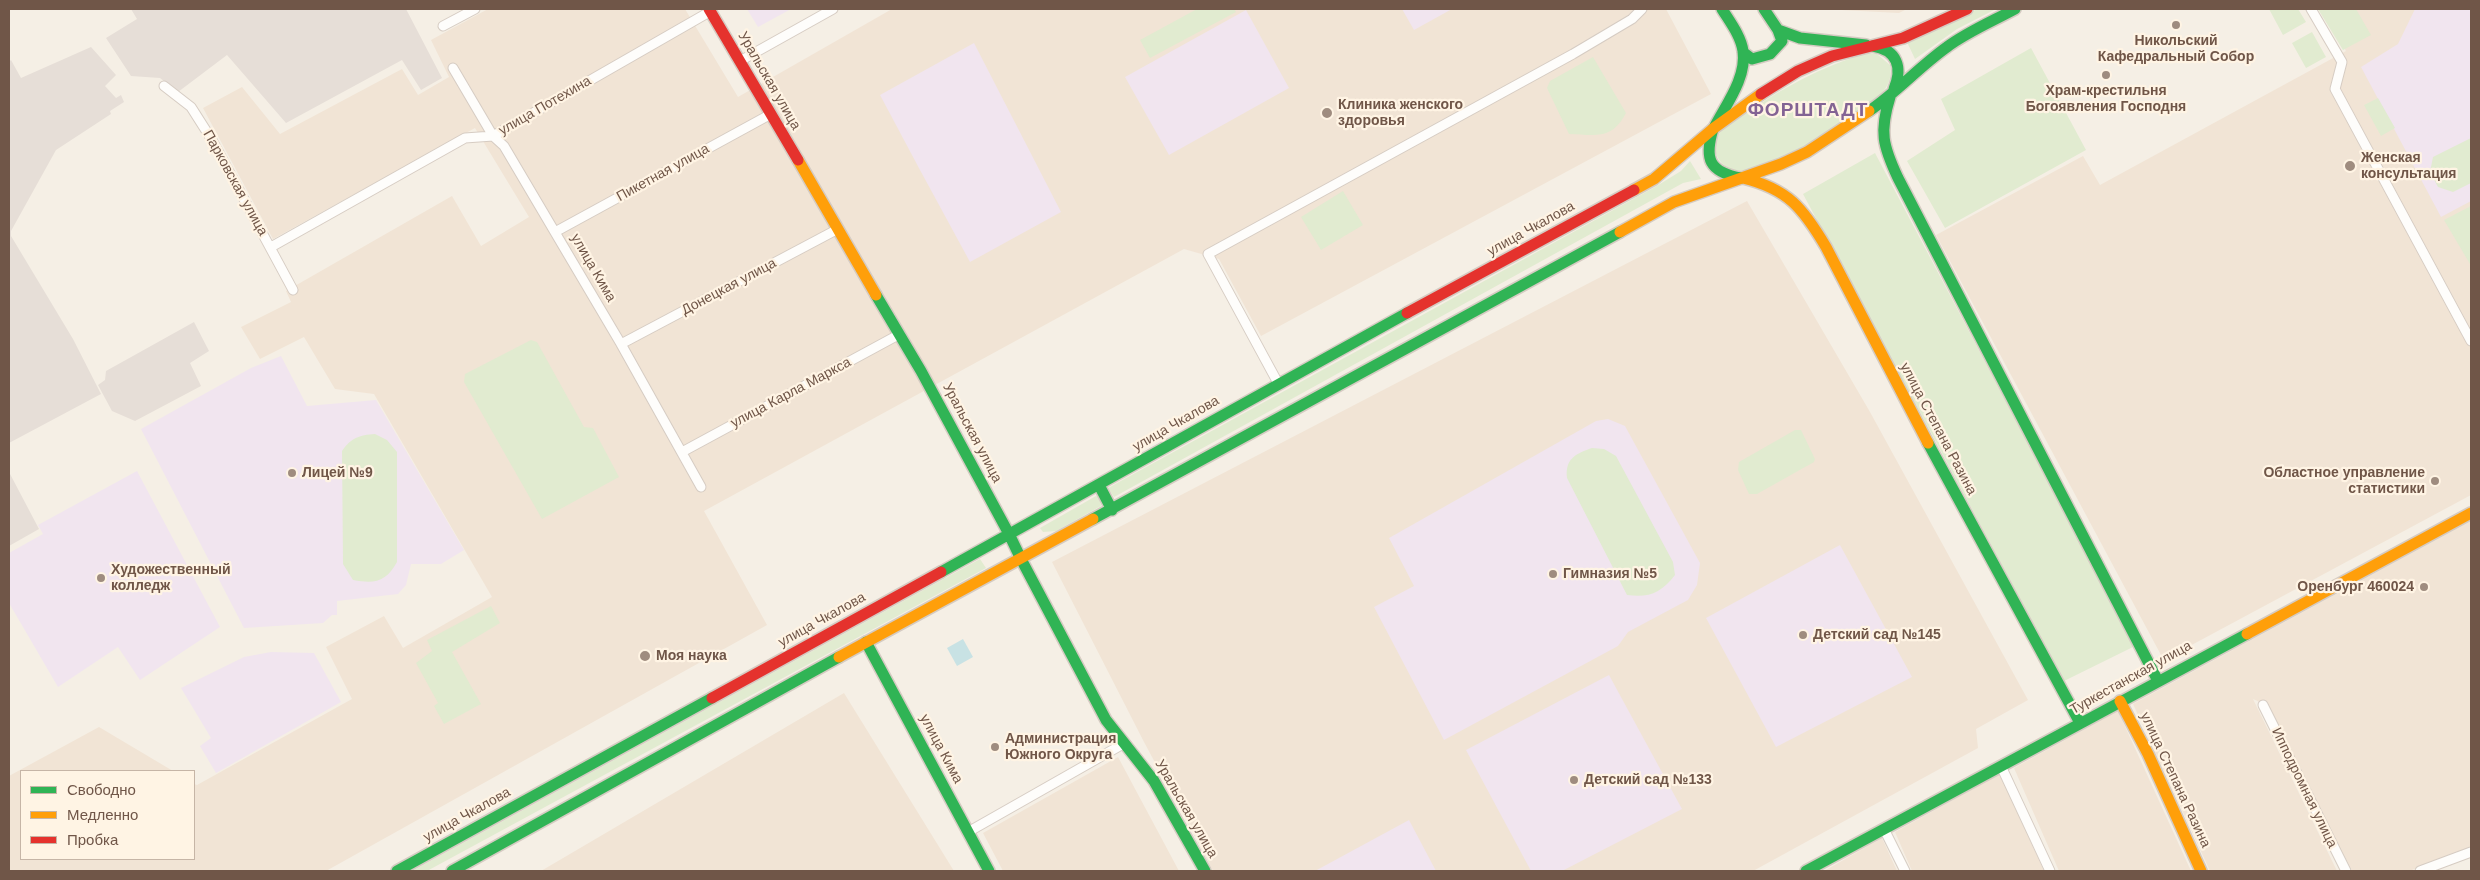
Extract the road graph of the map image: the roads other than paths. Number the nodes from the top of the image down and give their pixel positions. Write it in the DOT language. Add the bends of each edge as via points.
graph roads {
  1 [pos="475,9"];
  2 [pos="833,9"];
  3 [pos="1642,9"];
  4 [pos="1722,9"];
  5 [pos="1764,9"];
  6 [pos="1968,9"];
  7 [pos="2015,9"];
  8 [pos="2311,9"];
  9 [pos="710,10"];
  10 [pos="444,26"];
  11 [pos="1778,30"];
  12 [pos="1869,45"];
  13 [pos="1743,52"];
  14 [pos="740,62"];
  15 [pos="452,68"];
  16 [pos="164,86"];
  17 [pos="1890,97"];
  18 [pos="771,114"];
  19 [pos="1714,128"];
  20 [pos="493,136"];
  21 [pos="1743,178"];
  22 [pos="838,229"];
  23 [pos="555,232"];
  24 [pos="271,247"];
  25 [pos="293,290"];
  26 [pos="900,334"];
  27 [pos="2471,341"];
  28 [pos="621,344"];
  29 [pos="1278,383"];
  30 [pos="682,452"];
  31 [pos="1099,485"];
  32 [pos="701,487"];
  33 [pos="1112,510"];
  34 [pos="2471,513"];
  35 [pos="1009,534"];
  36 [pos="1021,559"];
  37 [pos="866,642"];
  38 [pos="2158,681"];
  39 [pos="2120,701"];
  40 [pos="2263,705"];
  41 [pos="2080,724"];
  42 [pos="1123,744"];
  43 [pos="2001,766"];
  44 [pos="1884,829"];
  45 [pos="968,832"];
  46 [pos="2471,852"];
  47 [pos="397,871"];
  48 [pos="452,871"];
  49 [pos="989,871"];
  50 [pos="1204,871"];
  51 [pos="1806,871"];
  52 [pos="1905,871"];
  53 [pos="2050,871"];
  54 [pos="2201,871"];
  55 [pos="2346,871"];
  56 [pos="2420,871"];
  1 -- 10 [label="street"];
  2 -- 14 [label="street"];
  3 -- 29 [label="street" via="1632,19 1573,54 1208,254"];
  4 -- 13 [label="main road"];
  5 -- 11 [label="main road"];
  6 -- 12 [label="main road, улица Чкалова" via="1910,35"];
  7 -- 17 [label="main road" via="1949,46 1916,71"];
  8 -- 27 [label="street" via="2342,62 2335,89"];
  9 -- 14 [label="main road, Уральская улица"];
  9 -- 20 [label="street, улица Потехина"];
  11 -- 12 [label="main road" via="1800,38"];
  11 -- 13 [label="main road" via="1782,41 1778,49 1766,58 1752,59"];
  12 -- 17 [label="main road" via="1890,51 1899,64 1898,82"];
  12 -- 19 [label="main road, улица Чкалова" via="1832,56 1798,72"];
  13 -- 19 [label="main road" via="1737,83"];
  14 -- 18 [label="main road, Уральская улица"];
  15 -- 20 [label="street, улица Кима"];
  16 -- 24 [label="street, Парковская улица" via="191,108"];
  17 -- 21 [label="main road" via="1807,152"];
  17 -- 38 [label="main road" via="1882,121 1882,140 1898,178"];
  18 -- 22 [label="main road, Уральская улица"];
  18 -- 23 [label="street, Пикетная улица"];
  19 -- 21 [label="main road, улица Степана Разина" via="1707,153 1712,165 1719,173"];
  19 -- 29 [label="main road, улица Чкалова" via="1654,179"];
  20 -- 23 [label="street, улица Кима" via="504,146"];
  20 -- 24 [label="street, улица Потехина" via="465,138"];
  21 -- 33 [label="main road" via="1674,202"];
  21 -- 41 [label="main road, улица Степана Разина" via="1786,192 1817,232"];
  22 -- 26 [label="main road, Уральская улица"];
  22 -- 28 [label="street, Донецкая улица"];
  23 -- 28 [label="street, улица Кима"];
  24 -- 25 [label="street, Парковская улица"];
  26 -- 30 [label="street, улица Карла Маркса"];
  26 -- 35 [label="main road, Уральская улица"];
  28 -- 30 [label="street, улица Кима"];
  29 -- 31 [label="main road, улица Чкалова"];
  30 -- 32 [label="street, улица Кима"];
  31 -- 33 [label="main road"];
  31 -- 35 [label="main road, улица Чкалова"];
  33 -- 36 [label="main road"];
  34 -- 38 [label="main road, Туркестанская улица"];
  35 -- 36 [label="main road, Уральская улица"];
  35 -- 47 [label="main road, улица Чкалова"];
  36 -- 37 [label="main road"];
  36 -- 42 [label="main road, Уральская улица" via="1106,720"];
  37 -- 45 [label="main road, улица Кима"];
  37 -- 48 [label="main road"];
  38 -- 39 [label="main road, Туркестанская улица"];
  39 -- 41 [label="main road, Туркестанская улица"];
  39 -- 54 [label="main road, улица Степана Разина"];
  40 -- 55 [label="street, Ипподромная улица"];
  41 -- 43 [label="main road, Туркестанская улица"];
  42 -- 45 [label="street"];
  42 -- 50 [label="main road, Уральская улица" via="1154,781"];
  43 -- 44 [label="main road, Туркестанская улица"];
  43 -- 53 [label="street"];
  44 -- 51 [label="main road, Туркестанская улица"];
  44 -- 52 [label="street"];
  45 -- 49 [label="main road, улица Кима"];
  46 -- 56 [label="street"];
}
